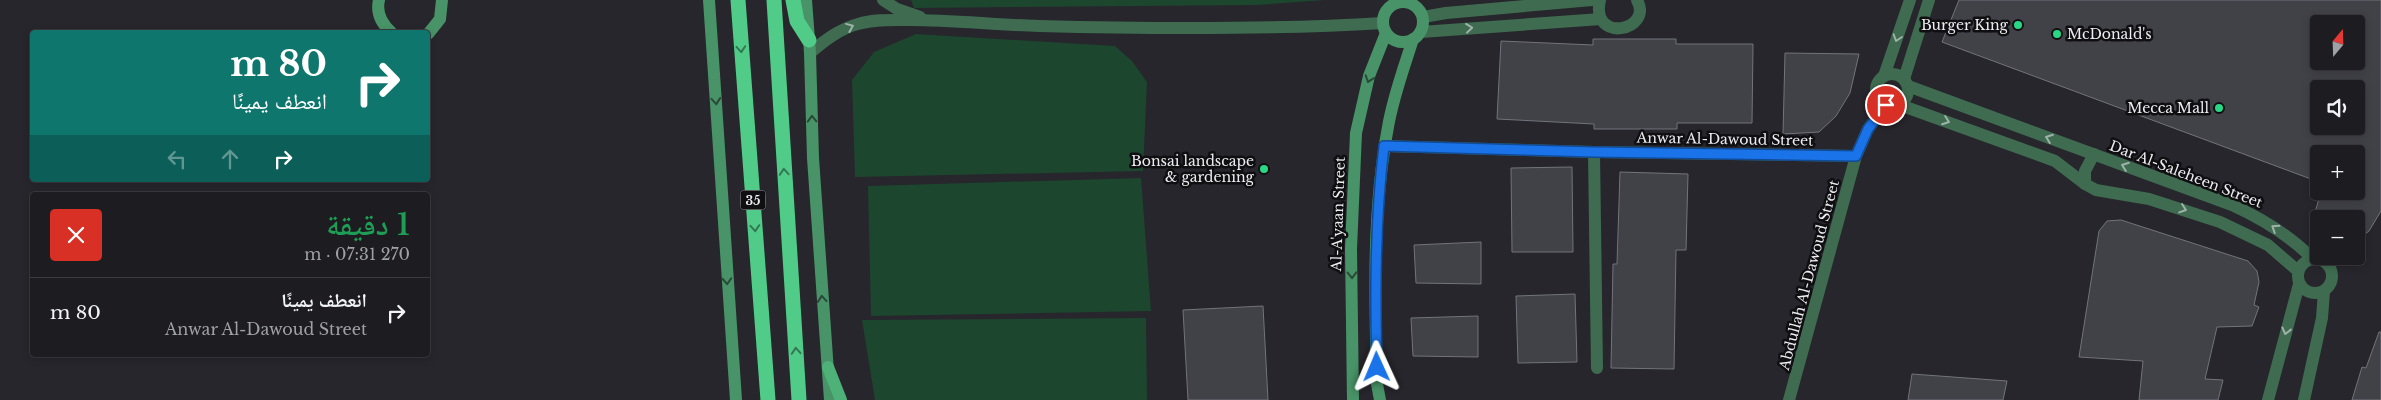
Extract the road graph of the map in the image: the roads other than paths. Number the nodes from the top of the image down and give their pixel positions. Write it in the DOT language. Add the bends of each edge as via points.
graph roads {
  1 [pos="379,0"];
  2 [pos="442,0"];
  3 [pos="709,0"];
  4 [pos="738,0"];
  5 [pos="774,0"];
  6 [pos="793,0"];
  7 [pos="806,0"];
  8 [pos="883,0"];
  9 [pos="1426,0"];
  10 [pos="1592,0"];
  11 [pos="1600,0"];
  12 [pos="1637,0"];
  13 [pos="1910,0"];
  14 [pos="1929,0"];
  15 [pos="1391,3"];
  16 [pos="1422,15"];
  17 [pos="1601,19"];
  18 [pos="932,20"];
  19 [pos="1384,28"];
  20 [pos="390,30"];
  21 [pos="430,32"];
  22 [pos="1417,36"];
  23 [pos="809,46"];
  24 [pos="1884,76"];
  25 [pos="1906,82"];
  26 [pos="1886,105"];
  27 [pos="1900,105"];
  28 [pos="1384,146"];
  29 [pos="1594,152"];
  30 [pos="2094,154"];
  31 [pos="1856,156"];
  32 [pos="2085,184"];
  33 [pos="2310,257"];
  34 [pos="2310,260"];
  35 [pos="2327,265"];
  36 [pos="2299,278"];
  37 [pos="2324,291"];
  38 [pos="828,367"];
  39 [pos="1597,368"];
  40 [pos="736,400"];
  41 [pos="768,400"];
  42 [pos="799,400"];
  43 [pos="830,400"];
  44 [pos="841,400"];
  45 [pos="1353,400"];
  46 [pos="1380,400"];
  47 [pos="1789,400"];
  48 [pos="2268,400"];
  49 [pos="2304,400"];
  1 -- 20 [label="street" via="379,15"];
  2 -- 21 [label="street" via="440,19"];
  3 -- 40 [label="street, one-way"];
  4 -- 41 [label="highway, 35, one-way"];
  42 -- 5 [label="highway, 35, one-way"];
  6 -- 23 [label="highway"];
  7 -- 23 [label="street"];
  8 -- 18 [label="street" via="897,9"];
  9 -- 16 [label="street"];
  10 -- 16 [label="street"];
  11 -- 17 [label="street"];
  12 -- 17 [label="street" via="1639,14 1627,28 1607,26"];
  13 -- 24 [label="street, one-way"];
  14 -- 25 [label="street"];
  15 -- 16 [label="street" via="1416,5"];
  15 -- 19 [label="street" via="1384,14"];
  16 -- 22 [label="street"];
  22 -- 17 [label="street, one-way"];
  18 -- 19 [label="street" via="1038,26"];
  23 -- 18 [label="street, one-way" via="858,24"];
  19 -- 22 [label="street" via="1399,42"];
  19 -- 45 [label="street, Al-A'yaan Street, one-way" via="1356,133 1351,249"];
  22 -- 28 [label="street" via="1390,117"];
  38 -- 23 [label="street, one-way" via="812,158"];
  24 -- 25 [label="street" via="1898,75"];
  24 -- 26 [label="street" via="1876,88 1880,101"];
  25 -- 27 [label="street" via="1906,100"];
  30 -- 25 [label="street, Dar Al-Saleheen Street, one-way"];
  26 -- 27 [label="street"];
  26 -- 31 [label="street, Abdullah Al-Dawoud Street" via="1868,129"];
  27 -- 32 [label="street, one-way" via="2055,161"];
  28 -- 29 [label="street, Anwar Al-Dawoud Street"];
  28 -- 46 [label="street" via="1378,196 1375,283"];
  29 -- 31 [label="street, Anwar Al-Dawoud Street"];
  29 -- 39 [label="street"];
  30 -- 32 [label="street" via="2085,171"];
  33 -- 30 [label="street, Dar Al-Saleheen Street, one-way" via="2284,234 2253,215"];
  31 -- 47 [label="street, Abdullah Al-Dawoud Street"];
  32 -- 36 [label="street, one-way" via="2107,192 2168,204 2220,222 2268,245"];
  34 -- 36 [label="street" via="2306,261"];
  35 -- 37 [label="street" via="2332,280"];
  36 -- 37 [label="street" via="2310,293"];
  36 -- 48 [label="street, one-way"];
  37 -- 49 [label="street" via="2322,318"];
  38 -- 43 [label="street"];
  38 -- 44 [label="main road"];
}
